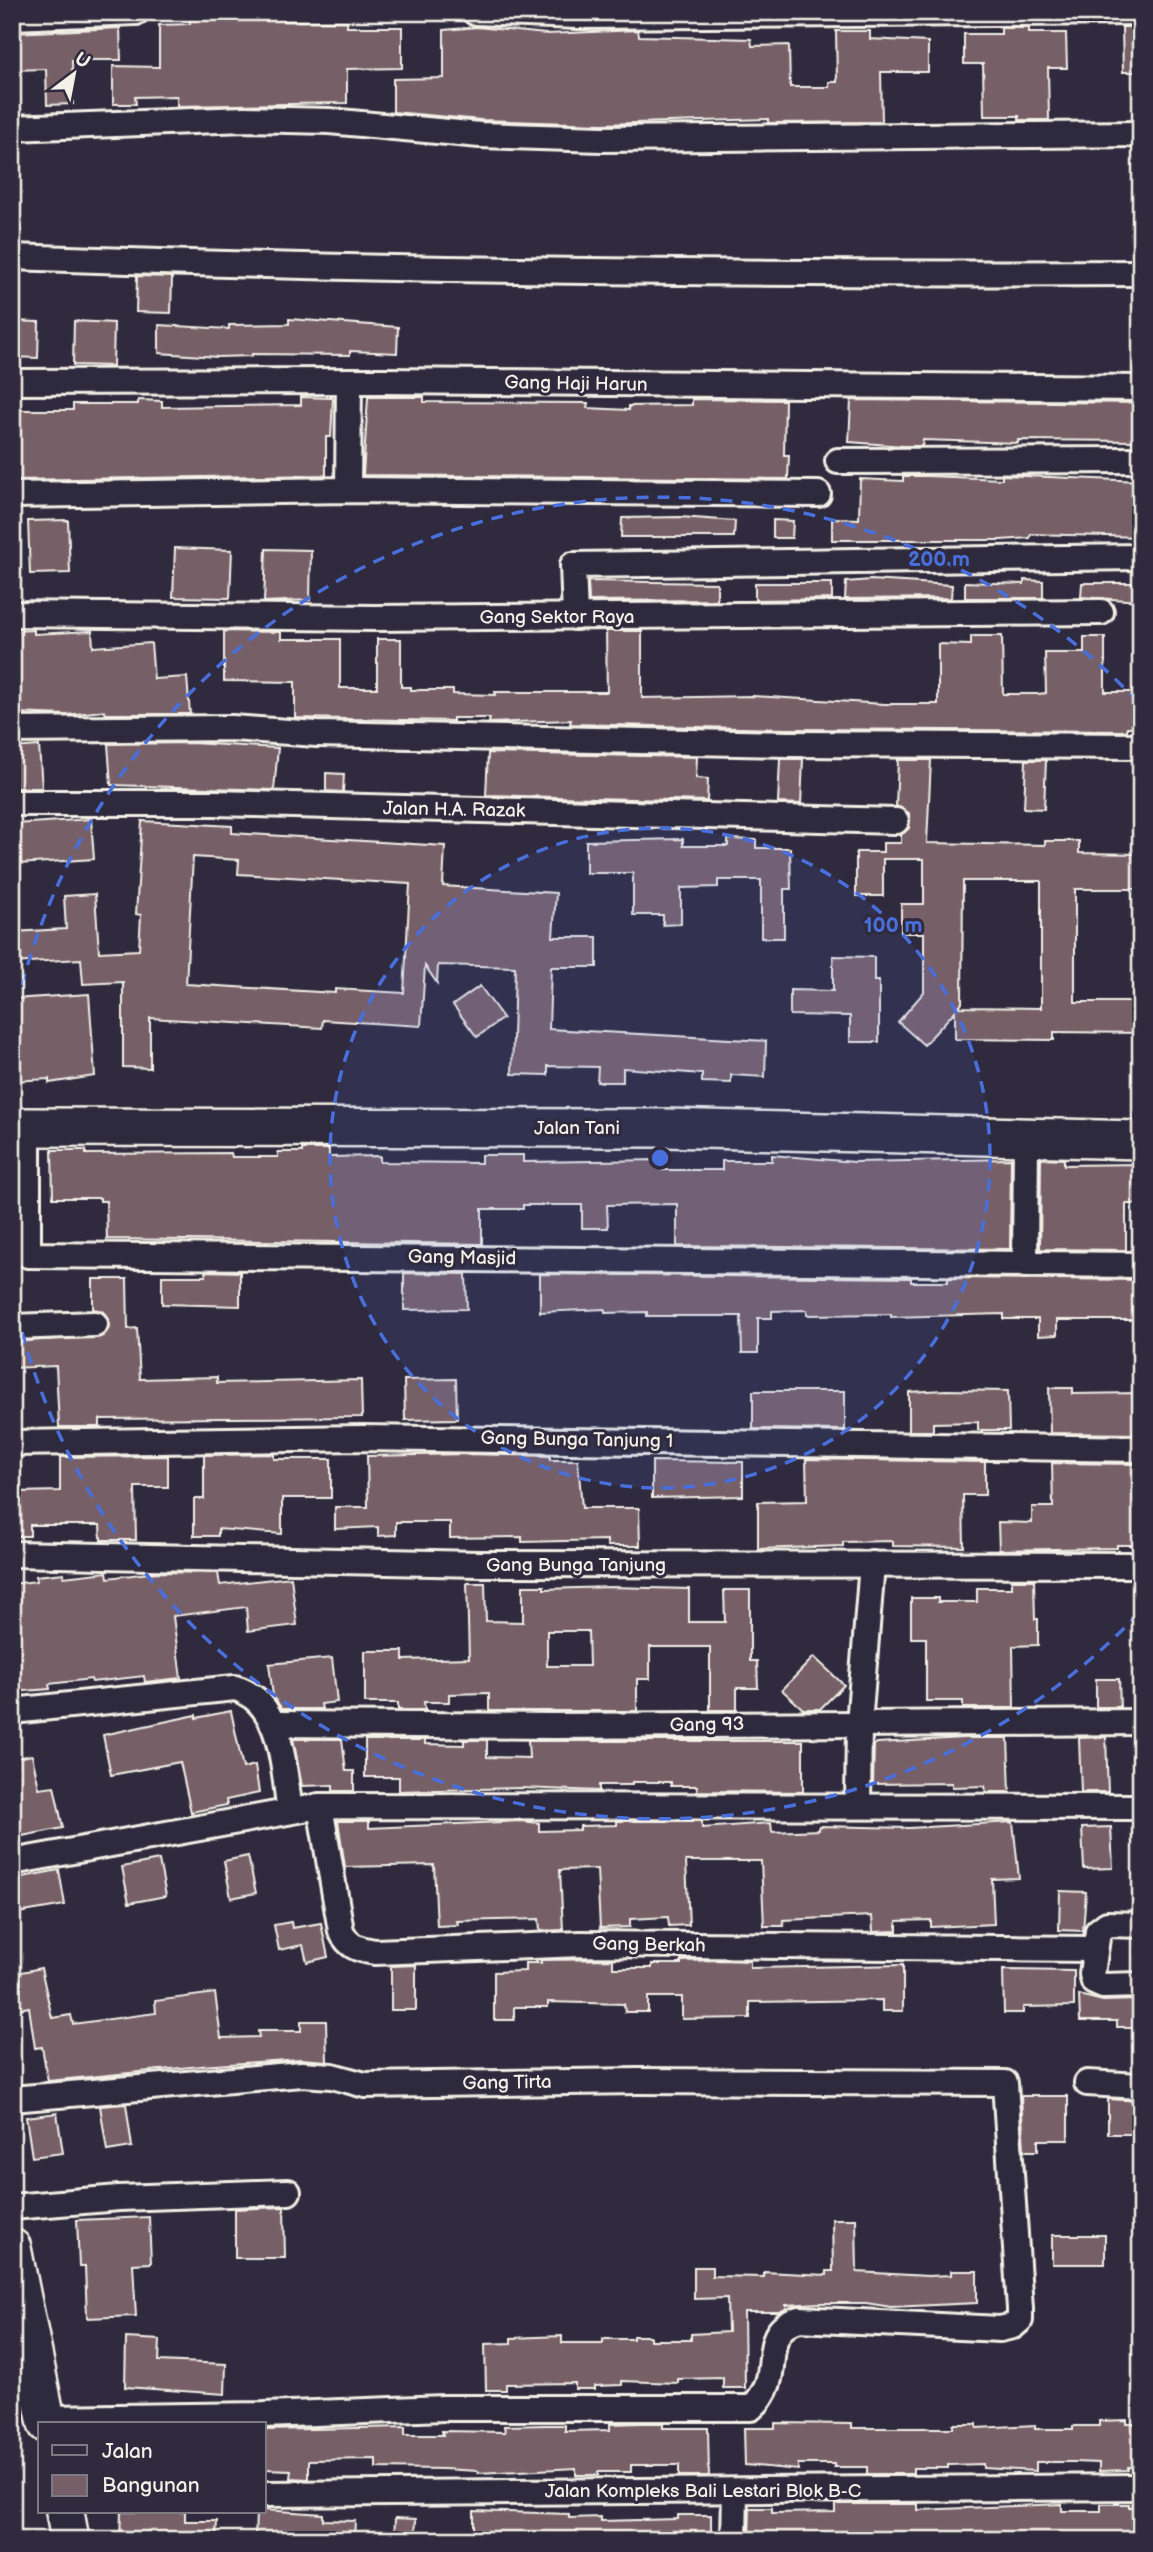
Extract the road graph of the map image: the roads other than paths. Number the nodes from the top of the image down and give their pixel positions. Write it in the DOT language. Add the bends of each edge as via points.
graph roads {
  1 [pos="136,12"];
  2 [pos="475,12"];
  3 [pos="1141,12"];
  4 [pos="12,17"];
  5 [pos="12,128"];
  6 [pos="1141,134"];
  7 [pos="12,257"];
  8 [pos="1141,273"];
  9 [pos="349,381"];
  10 [pos="12,382"];
  11 [pos="1141,388"];
  12 [pos="1141,460"];
  13 [pos="838,461"];
  14 [pos="348,490"];
  15 [pos="818,494"];
  16 [pos="12,495"];
  17 [pos="1141,557"];
  18 [pos="1101,612"];
  19 [pos="12,614"];
  20 [pos="575,617"];
  21 [pos="12,730"];
  22 [pos="1141,746"];
  23 [pos="12,803"];
  24 [pos="896,821"];
  25 [pos="20,1127"];
  26 [pos="1027,1138"];
  27 [pos="1141,1140"];
  28 [pos="1025,1265"];
  29 [pos="1141,1265"];
  30 [pos="95,1324"];
  31 [pos="12,1327"];
  32 [pos="12,1443"];
  33 [pos="1141,1449"];
  34 [pos="12,1554"];
  35 [pos="872,1564"];
  36 [pos="1141,1565"];
  37 [pos="12,1711"];
  38 [pos="1141,1722"];
  39 [pos="274,1724"];
  40 [pos="859,1724"];
  41 [pos="320,1806"];
  42 [pos="858,1806"];
  43 [pos="1141,1807"];
  44 [pos="290,1811"];
  45 [pos="12,1862"];
  46 [pos="1141,1925"];
  47 [pos="1094,1949"];
  48 [pos="1141,1985"];
  49 [pos="1087,2083"];
  50 [pos="1141,2086"];
  51 [pos="12,2099"];
  52 [pos="288,2192"];
  53 [pos="12,2207"];
  54 [pos="14,2264"];
  55 [pos="46,2421"];
  56 [pos="1141,2487"];
  57 [pos="735,2491"];
  58 [pos="266,2494"];
  59 [pos="65,2514"];
  60 [pos="71,2540"];
  61 [pos="734,2540"];
  1 -- 4 [label="street"];
  2 -- 3 [label="street" via="578,16"];
  5 -- 6 [label="street" via="246,120 329,121 480,135 590,139"];
  7 -- 8 [label="street" via="190,264"];
  9 -- 10 [label="street, Gang Haji Harun"];
  9 -- 11 [label="street, Gang Haji Harun"];
  9 -- 14 [label="street"];
  12 -- 13 [label="street"];
  14 -- 15 [label="street"];
  14 -- 16 [label="street"];
  17 -- 20 [label="street" via="573,565"];
  18 -- 20 [label="street, Gang Sektor Raya"];
  19 -- 20 [label="street, Gang Sektor Raya"];
  21 -- 22 [label="street" via="232,728 317,734 788,744"];
  23 -- 24 [label="street, Jalan H.A. Razak" via="214,803"];
  25 -- 26 [label="street, Jalan Tani" via="637,1128"];
  25 -- 28 [label="street, Gang Masjid" via="28,1255"];
  26 -- 27 [label="street, Jalan Tani"];
  26 -- 28 [label="street"];
  28 -- 29 [label="street"];
  30 -- 31 [label="street"];
  32 -- 33 [label="street, Gang Bunga Tanjung 1" via="362,1437"];
  34 -- 35 [label="street, Gang Bunga Tanjung" via="493,1564"];
  35 -- 36 [label="street, Gang Bunga Tanjung"];
  35 -- 40 [label="street"];
  37 -- 39 [label="street" via="235,1688 258,1700"];
  38 -- 40 [label="street, Gang 93"];
  39 -- 40 [label="street, Gang 93"];
  39 -- 44 [label="street"];
  40 -- 42 [label="street"];
  41 -- 42 [label="street"];
  41 -- 44 [label="street"];
  41 -- 47 [label="street, Gang Berkah" via="341,1931 348,1944 375,1952 581,1944"];
  42 -- 43 [label="street"];
  44 -- 45 [label="street"];
  46 -- 47 [label="street" via="1103,1926"];
  47 -- 48 [label="street" via="1094,1982"];
  49 -- 50 [label="street"];
  51 -- 55 [label="street, Gang Tirta" via="302,2074 365,2085 1004,2083 1020,2309 1020,2320 1013,2326 799,2319 783,2324 776,2333 768,2389 751,2407 444,2408"];
  52 -- 53 [label="street" via="131,2197"];
  54 -- 55 [label="street"];
  56 -- 57 [label="street, Jalan Kompleks Bali Lestari Blok B-C"];
  57 -- 58 [label="street, Jalan Kompleks Bali Lestari Blok B-C"];
  57 -- 61 [label="street"];
  59 -- 60 [label="street"];
}
